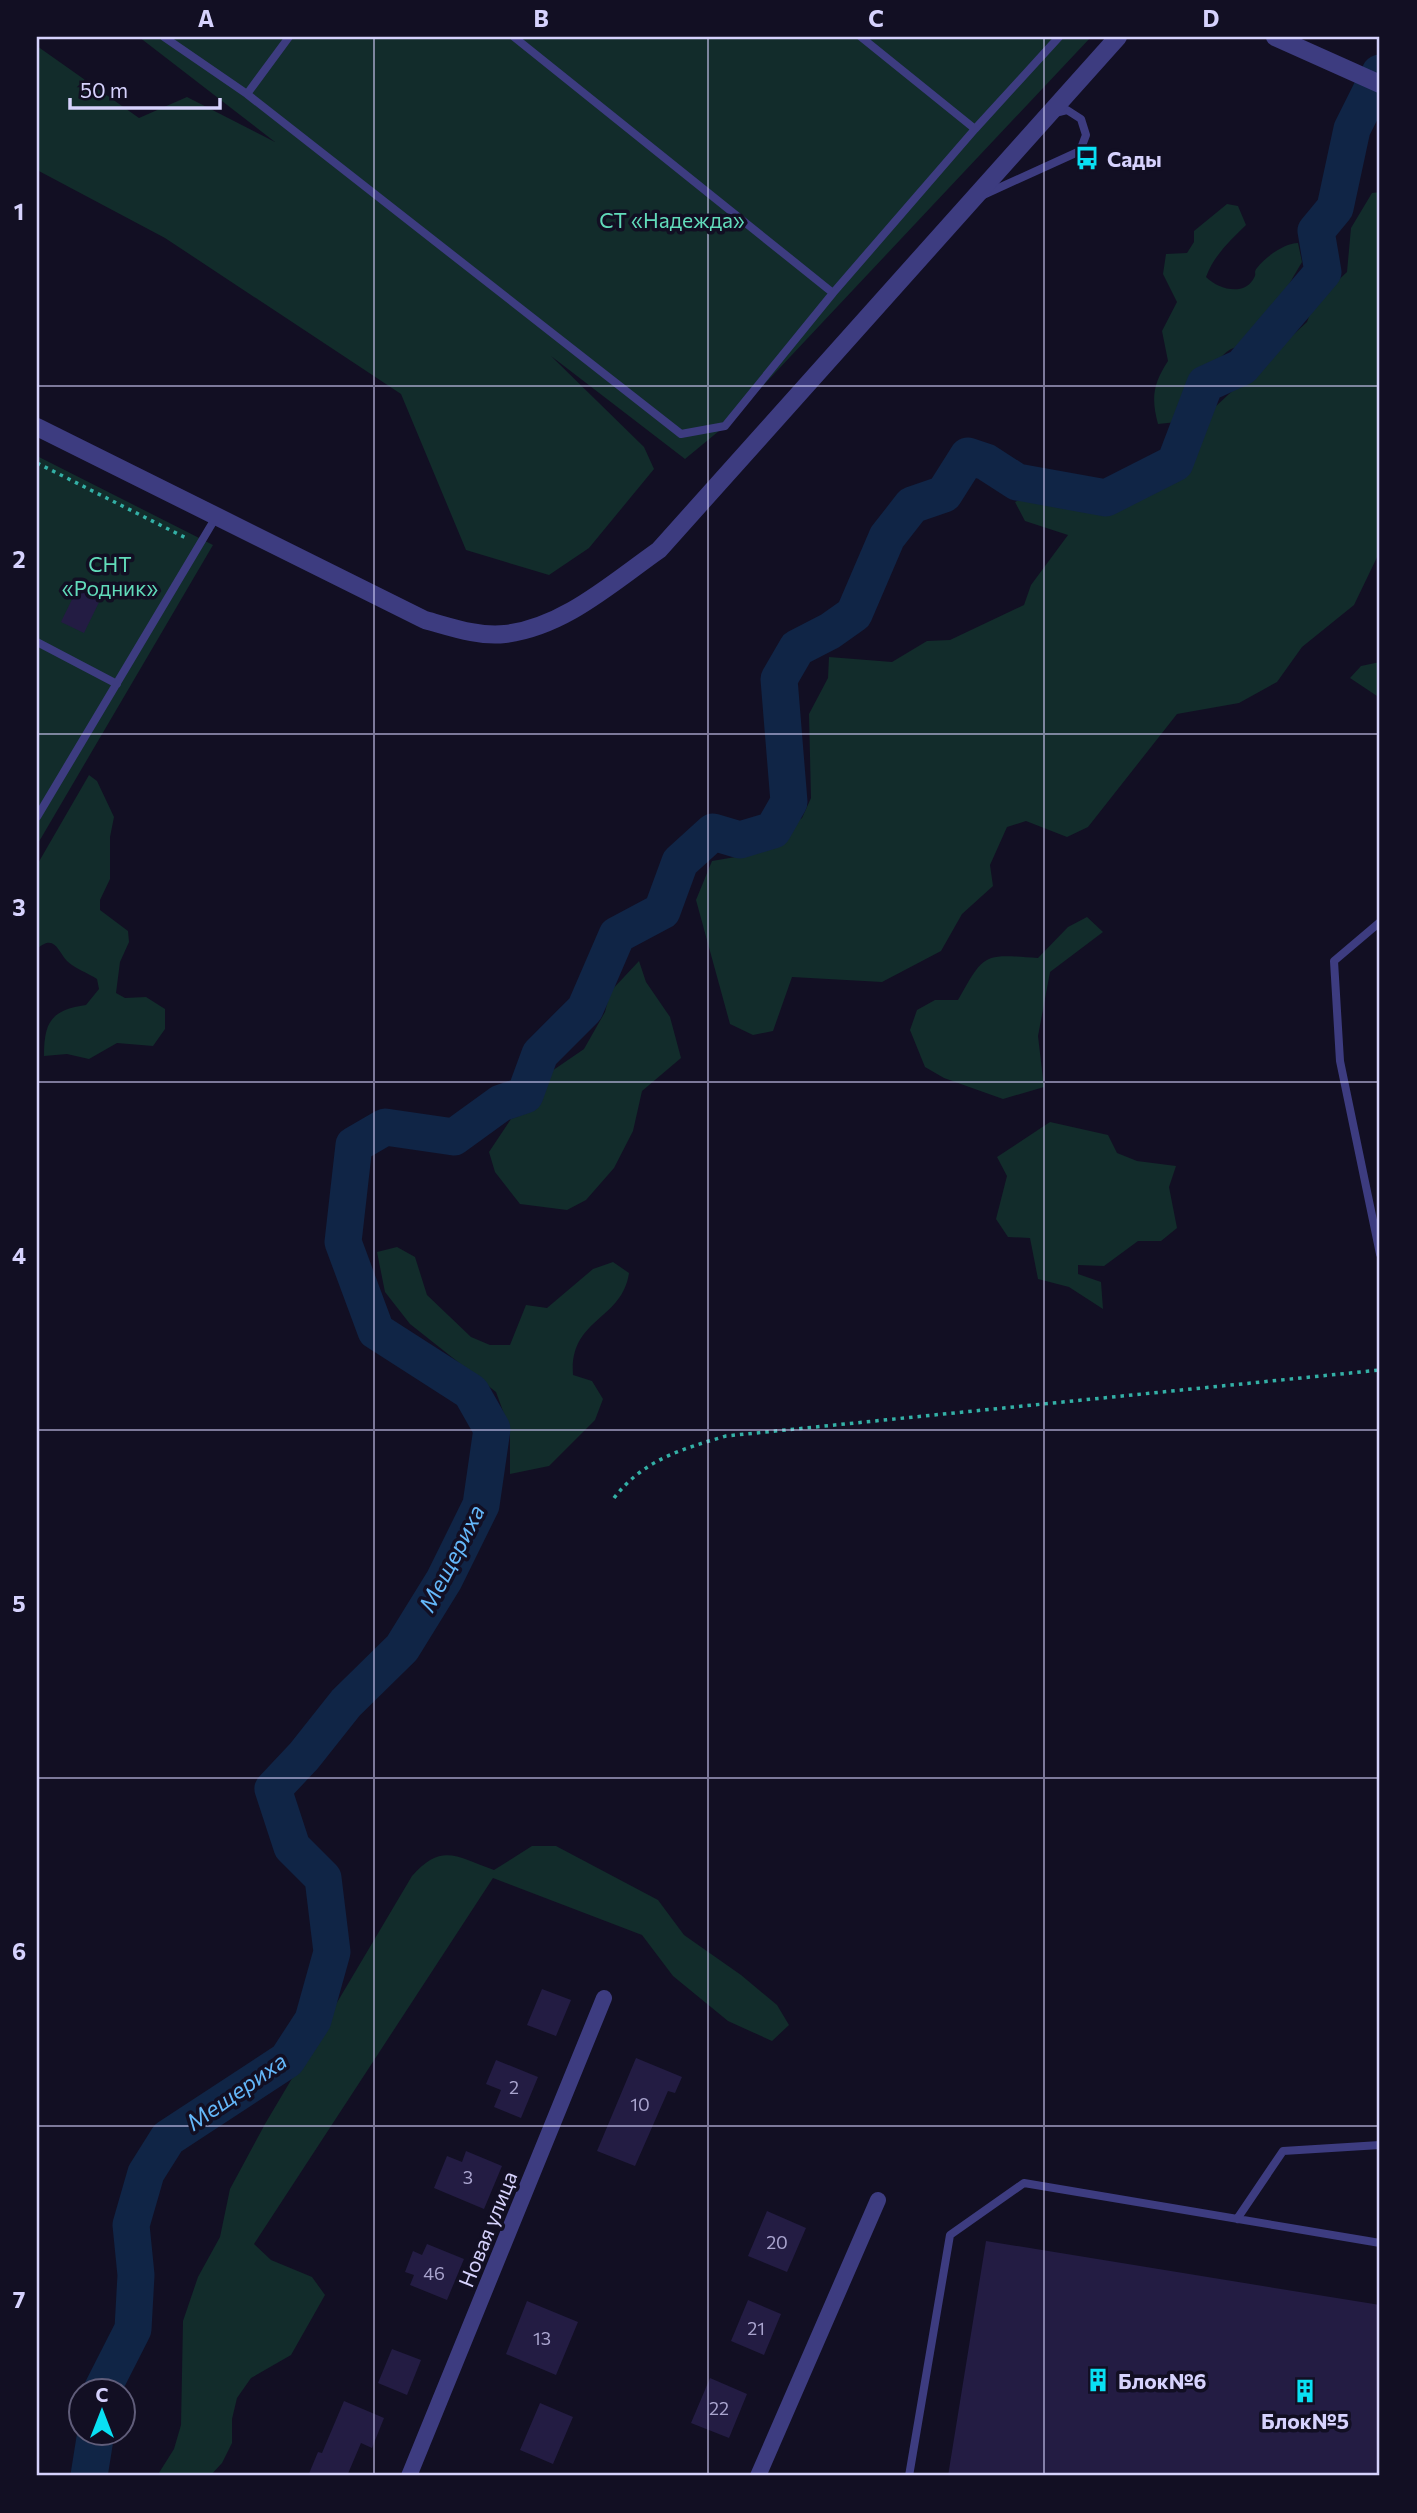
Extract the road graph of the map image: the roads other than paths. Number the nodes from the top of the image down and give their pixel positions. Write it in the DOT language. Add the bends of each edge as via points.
graph roads {
  1 [pos="164,37"];
  2 [pos="289,37"];
  3 [pos="514,37"];
  4 [pos="861,37"];
  5 [pos="1059,37"];
  6 [pos="1118,37"];
  7 [pos="1275,37"];
  8 [pos="1380,84"];
  9 [pos="247,94"];
  10 [pos="1045,119"];
  11 [pos="975,129"];
  12 [pos="972,200"];
  13 [pos="833,293"];
  14 [pos="37,427"];
  15 [pos="216,517"];
  16 [pos="37,642"];
  17 [pos="117,684"];
  18 [pos="38,811"];
  19 [pos="1380,922"];
  20 [pos="1380,1254"];
  21 [pos="604,1998"];
  22 [pos="1380,2145"];
  23 [pos="878,2200"];
  24 [pos="1237,2219"];
  25 [pos="1380,2243"];
  26 [pos="409,2476"];
  27 [pos="758,2476"];
  28 [pos="909,2476"];
  1 -- 9 [label="lane"];
  2 -- 9 [label="lane"];
  3 -- 13 [label="lane"];
  4 -- 11 [label="lane"];
  5 -- 11 [label="lane"];
  6 -- 10 [label="street"];
  7 -- 8 [label="street"];
  9 -- 13 [label="lane" via="681,434 725,426"];
  10 -- 12 [label="street"];
  10 -- 12 [label="lane" via="1067,110 1081,119 1087,135 1080,151"];
  11 -- 13 [label="lane"];
  12 -- 15 [label="street" via="659,550 567,615 505,634 469,632 425,620"];
  14 -- 15 [label="street"];
  15 -- 17 [label="lane"];
  16 -- 17 [label="lane"];
  17 -- 18 [label="lane"];
  19 -- 20 [label="lane" via="1334,961 1340,1061"];
  21 -- 26 [label="street, Новая улица"];
  22 -- 24 [label="lane" via="1283,2151"];
  23 -- 27 [label="street"];
  24 -- 25 [label="lane"];
  24 -- 28 [label="lane" via="1024,2183 950,2235"];
}
